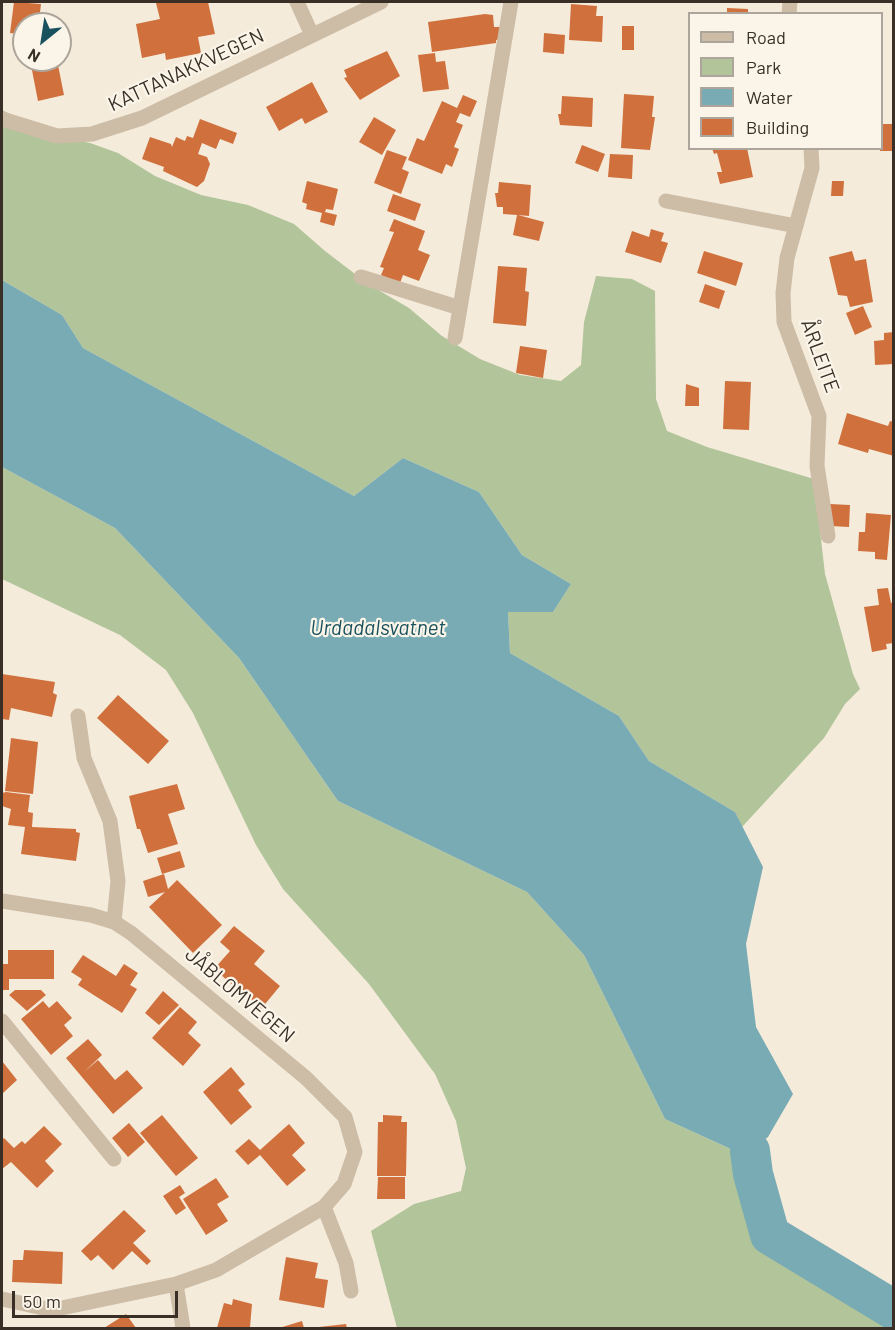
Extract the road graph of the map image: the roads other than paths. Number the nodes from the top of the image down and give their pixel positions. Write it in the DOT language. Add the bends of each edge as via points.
graph roads {
  1 [pos="297,2"];
  2 [pos="381,2"];
  3 [pos="511,2"];
  4 [pos="312,35"];
  5 [pos="2,120"];
  6 [pos="811,150"];
  7 [pos="666,201"];
  8 [pos="796,226"];
  9 [pos="361,277"];
  10 [pos="460,308"];
  11 [pos="455,338"];
  12 [pos="828,536"];
  13 [pos="78,716"];
  14 [pos="2,901"];
  15 [pos="114,922"];
  16 [pos="2,1021"];
  17 [pos="114,1159"];
  18 [pos="324,1206"];
  19 [pos="176,1284"];
  20 [pos="351,1291"];
  21 [pos="2,1299"];
  22 [pos="183,1329"];
  1 -- 4 [label="street"];
  2 -- 4 [label="street, KATTANAKKVEGEN"];
  3 -- 10 [label="street"];
  4 -- 5 [label="street, KATTANAKKVEGEN" via="141,118 92,134 57,136"];
  6 -- 8 [label="street, ÅRLEITE" via="812,168"];
  7 -- 8 [label="street"];
  8 -- 12 [label="street, ÅRLEITE" via="787,258 784,322 819,416 817,466"];
  9 -- 10 [label="street"];
  10 -- 11 [label="street"];
  13 -- 15 [label="street" via="84,758 110,821 118,881"];
  14 -- 15 [label="street, JÅBLOMVEGEN"];
  15 -- 18 [label="street, JÅBLOMVEGEN" via="266,1042 345,1117 355,1152 344,1184"];
  16 -- 17 [label="street"];
  18 -- 19 [label="street, JÅBLOMVEGEN" via="216,1270"];
  18 -- 20 [label="street" via="346,1263"];
  19 -- 21 [label="street, JÅBLOMVEGEN" via="52,1310"];
  19 -- 22 [label="street"];
}
